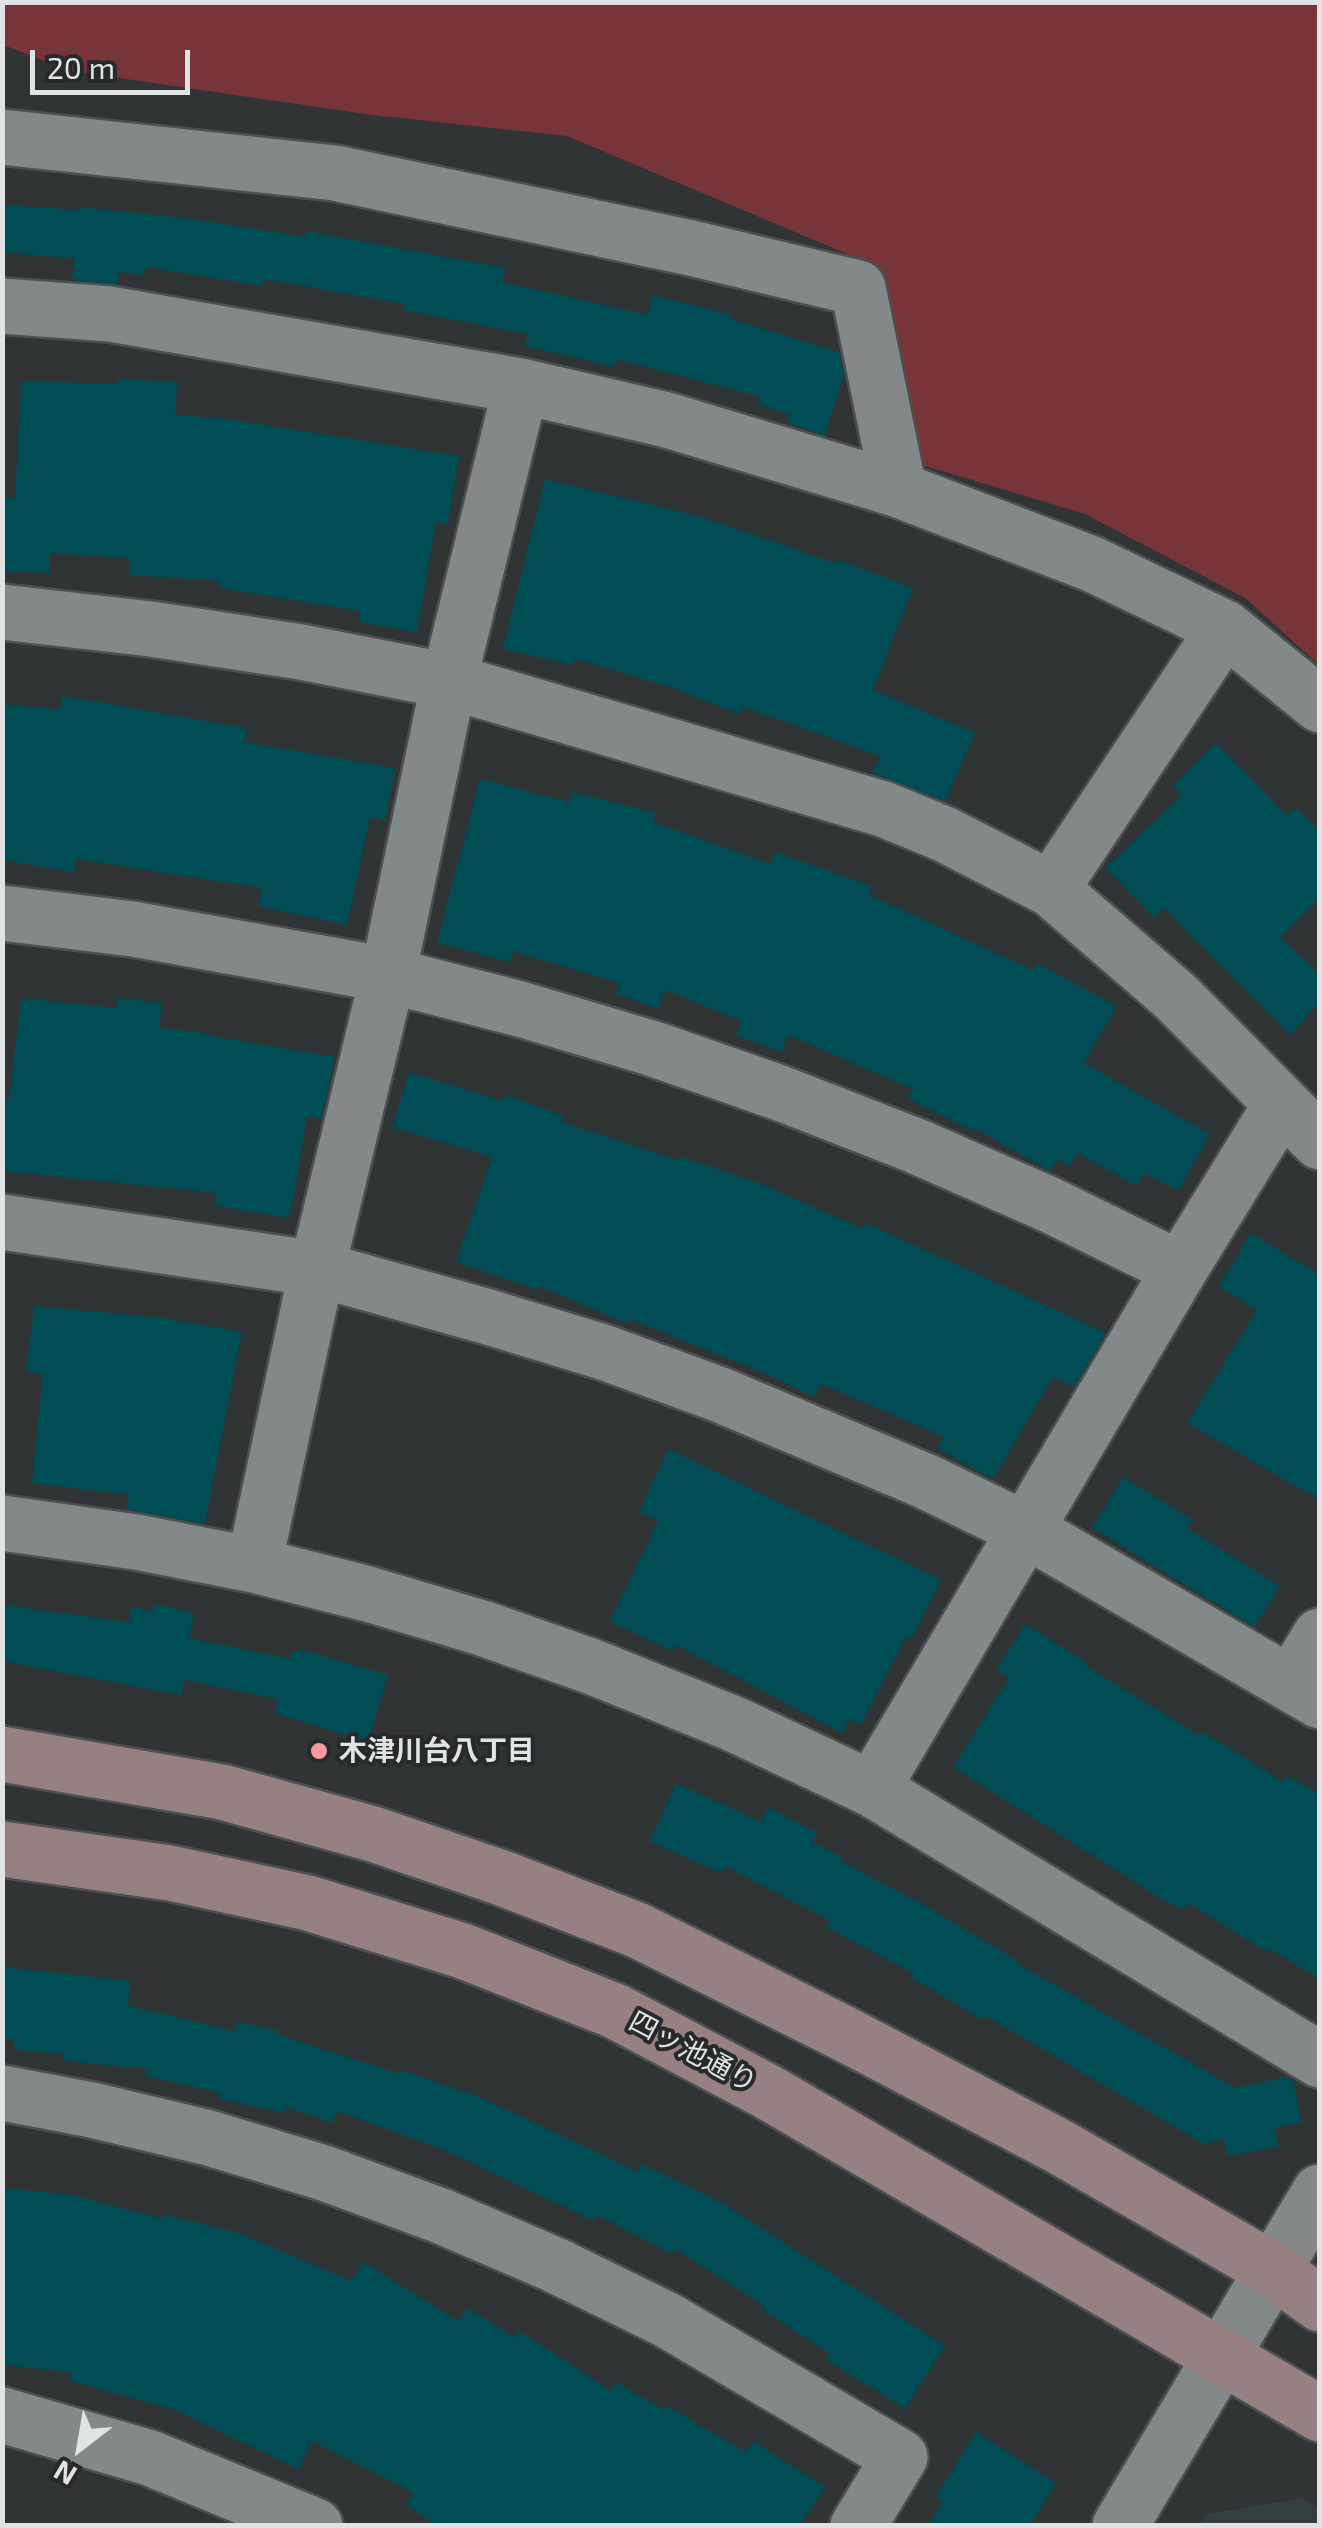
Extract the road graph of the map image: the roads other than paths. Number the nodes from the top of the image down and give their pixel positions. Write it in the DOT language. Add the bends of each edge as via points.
graph roads {
  1 [pos="2,137"];
  2 [pos="2,306"];
  3 [pos="520,386"];
  4 [pos="898,490"];
  5 [pos="2,612"];
  6 [pos="1225,628"];
  7 [pos="449,681"];
  8 [pos="1320,705"];
  9 [pos="1050,890"];
  10 [pos="2,913"];
  11 [pos="388,975"];
  12 [pos="1281,1105"];
  13 [pos="1320,1142"];
  14 [pos="2,1222"];
  15 [pos="317,1269"];
  16 [pos="1180,1269"];
  17 [pos="2,1523"];
  18 [pos="1026,1530"];
  19 [pos="254,1565"];
  20 [pos="1320,1636"];
  21 [pos="1305,1692"];
  22 [pos="2,1754"];
  23 [pos="872,1789"];
  24 [pos="2,1849"];
  25 [pos="1320,2060"];
  26 [pos="2,2093"];
  27 [pos="1320,2192"];
  28 [pos="1272,2270"];
  29 [pos="1320,2304"];
  30 [pos="1222,2356"];
  31 [pos="1320,2414"];
  32 [pos="2,2415"];
  33 [pos="315,2526"];
  34 [pos="858,2526"];
  35 [pos="1120,2526"];
  1 -- 4 [label="street" via="335,173 858,288"];
  2 -- 3 [label="street" via="110,314"];
  3 -- 4 [label="street" via="668,420"];
  3 -- 7 [label="street"];
  4 -- 6 [label="street" via="1092,564"];
  5 -- 7 [label="street" via="301,652"];
  6 -- 8 [label="street"];
  6 -- 9 [label="street"];
  7 -- 9 [label="street" via="883,810"];
  7 -- 11 [label="street"];
  9 -- 12 [label="street" via="1176,997"];
  10 -- 11 [label="street"];
  11 -- 15 [label="street"];
  11 -- 16 [label="street" via="650,1048 780,1093 1050,1204"];
  12 -- 13 [label="street"];
  12 -- 16 [label="street"];
  14 -- 15 [label="street"];
  15 -- 18 [label="street" via="603,1352 718,1394"];
  15 -- 19 [label="street"];
  16 -- 18 [label="street"];
  17 -- 19 [label="street"];
  18 -- 21 [label="street"];
  18 -- 23 [label="street"];
  19 -- 23 [label="street" via="463,1622 592,1667"];
  20 -- 21 [label="street"];
  22 -- 28 [label="main road" via="222,1792 373,1834 636,1930 1043,2138"];
  23 -- 25 [label="street"];
  24 -- 30 [label="main road, 四ッ池通り" via="170,1873 308,1903 463,1951 615,2011 768,2092"];
  26 -- 34 [label="street" via="209,2138 324,2173 555,2264 651,2312 900,2458"];
  27 -- 28 [label="street"];
  28 -- 29 [label="main road"];
  28 -- 30 [label="street"];
  30 -- 31 [label="main road, 四ッ池通り"];
  30 -- 35 [label="street"];
  32 -- 33 [label="street" via="150,2458"];
}
